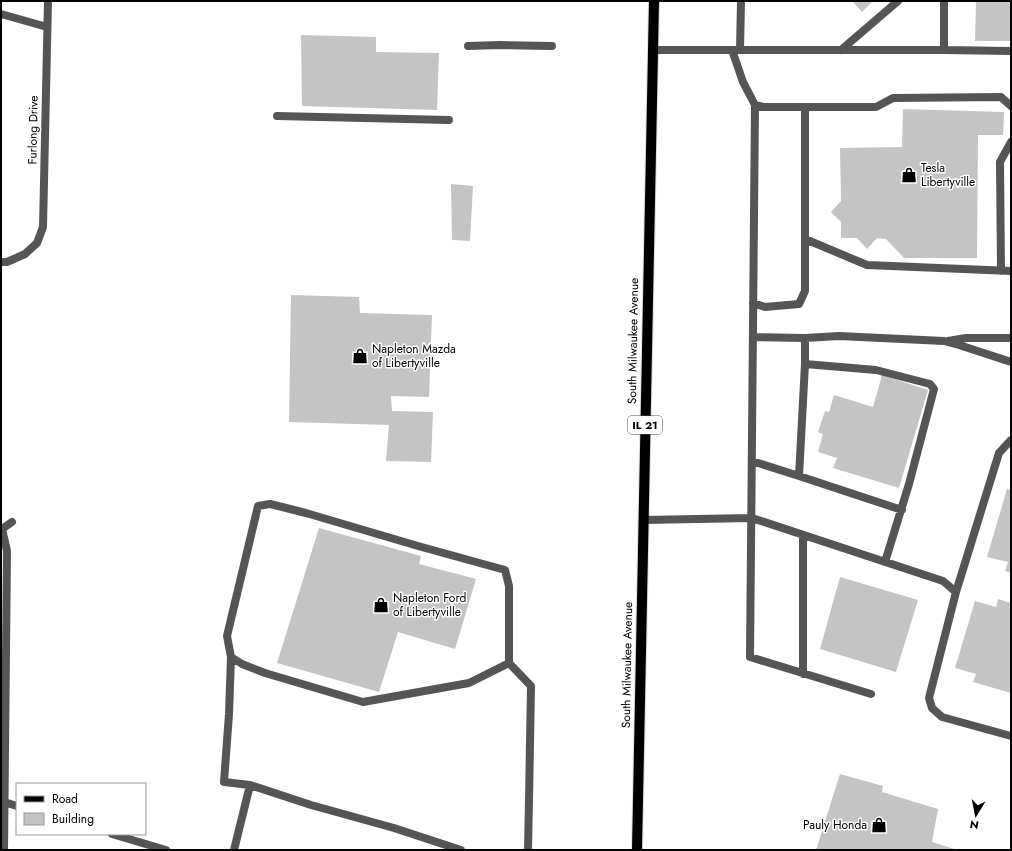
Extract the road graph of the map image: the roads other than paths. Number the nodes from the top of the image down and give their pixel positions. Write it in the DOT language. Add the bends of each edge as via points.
graph roads {
  1 [pos="48,1"];
  2 [pos="654,1"];
  3 [pos="741,1"];
  4 [pos="898,1"];
  5 [pos="944,1"];
  6 [pos="1,14"];
  7 [pos="47,27"];
  8 [pos="468,46"];
  9 [pos="552,46"];
  10 [pos="653,50"];
  11 [pos="736,50"];
  12 [pos="841,50"];
  13 [pos="944,50"];
  14 [pos="1011,51"];
  15 [pos="755,105"];
  16 [pos="1011,106"];
  17 [pos="805,107"];
  18 [pos="277,116"];
  19 [pos="449,120"];
  20 [pos="1011,142"];
  21 [pos="805,239"];
  22 [pos="1,262"];
  23 [pos="1000,271"];
  24 [pos="1011,271"];
  25 [pos="754,303"];
  26 [pos="753,336"];
  27 [pos="805,338"];
  28 [pos="1011,338"];
  29 [pos="944,342"];
  30 [pos="1011,362"];
  31 [pos="805,364"];
  32 [pos="1011,440"];
  33 [pos="752,461"];
  34 [pos="799,476"];
  35 [pos="902,510"];
  36 [pos="752,518"];
  37 [pos="643,520"];
  38 [pos="12,522"];
  39 [pos="2,529"];
  40 [pos="803,535"];
  41 [pos="885,562"];
  42 [pos="956,592"];
  43 [pos="231,657"];
  44 [pos="509,663"];
  45 [pos="803,674"];
  46 [pos="871,694"];
  47 [pos="1011,736"];
  48 [pos="250,784"];
  49 [pos="3,802"];
  50 [pos="16,806"];
  51 [pos="115,835"];
  52 [pos="4,850"];
  53 [pos="166,850"];
  54 [pos="234,850"];
  55 [pos="461,850"];
  56 [pos="528,850"];
  57 [pos="636,850"];
  1 -- 7 [label="street, Furlong Drive"];
  2 -- 10 [label="main road, South Milwaukee Avenue / IL 21"];
  3 -- 11 [label="street"];
  4 -- 12 [label="street"];
  5 -- 13 [label="street"];
  6 -- 7 [label="street"];
  7 -- 22 [label="street, Furlong Drive" via="42,227 37,243 25,254"];
  8 -- 9 [label="street"];
  10 -- 11 [label="street"];
  10 -- 37 [label="main road, South Milwaukee Avenue / IL 21"];
  11 -- 12 [label="street"];
  11 -- 15 [label="street" via="743,82"];
  12 -- 13 [label="street"];
  13 -- 14 [label="street"];
  15 -- 17 [label="street"];
  15 -- 25 [label="street"];
  16 -- 17 [label="street" via="1001,97 939,97 893,98 876,107"];
  17 -- 21 [label="street"];
  18 -- 19 [label="street"];
  20 -- 23 [label="street" via="1000,162"];
  21 -- 23 [label="street" via="867,265"];
  21 -- 25 [label="street" via="805,291 799,304 765,307"];
  23 -- 24 [label="street"];
  25 -- 26 [label="street"];
  26 -- 27 [label="street"];
  26 -- 33 [label="street"];
  27 -- 29 [label="street" via="839,336"];
  27 -- 31 [label="street"];
  28 -- 29 [label="street" via="966,338"];
  29 -- 30 [label="street"];
  31 -- 34 [label="street"];
  31 -- 35 [label="street" via="876,370 930,384 934,389"];
  32 -- 42 [label="street" via="999,453"];
  33 -- 34 [label="street"];
  33 -- 36 [label="street"];
  34 -- 35 [label="street"];
  35 -- 41 [label="street"];
  36 -- 37 [label="street"];
  36 -- 40 [label="street"];
  36 -- 45 [label="street" via="750,657"];
  37 -- 57 [label="main road, South Milwaukee Avenue / IL 21"];
  38 -- 39 [label="street"];
  39 -- 49 [label="street" via="7,551"];
  40 -- 41 [label="street"];
  40 -- 45 [label="street"];
  41 -- 42 [label="street" via="943,581"];
  42 -- 47 [label="street" via="929,698 932,708 942,717"];
  43 -- 44 [label="street" via="265,673 363,702 470,683"];
  43 -- 44 [label="street" via="227,636 258,506 270,504 505,570 509,586"];
  43 -- 48 [label="street" via="224,782"];
  44 -- 56 [label="street" via="531,686"];
  45 -- 46 [label="street"];
  48 -- 54 [label="street"];
  48 -- 55 [label="street"];
  49 -- 50 [label="street"];
  49 -- 52 [label="street"];
  51 -- 53 [label="street"];
}
